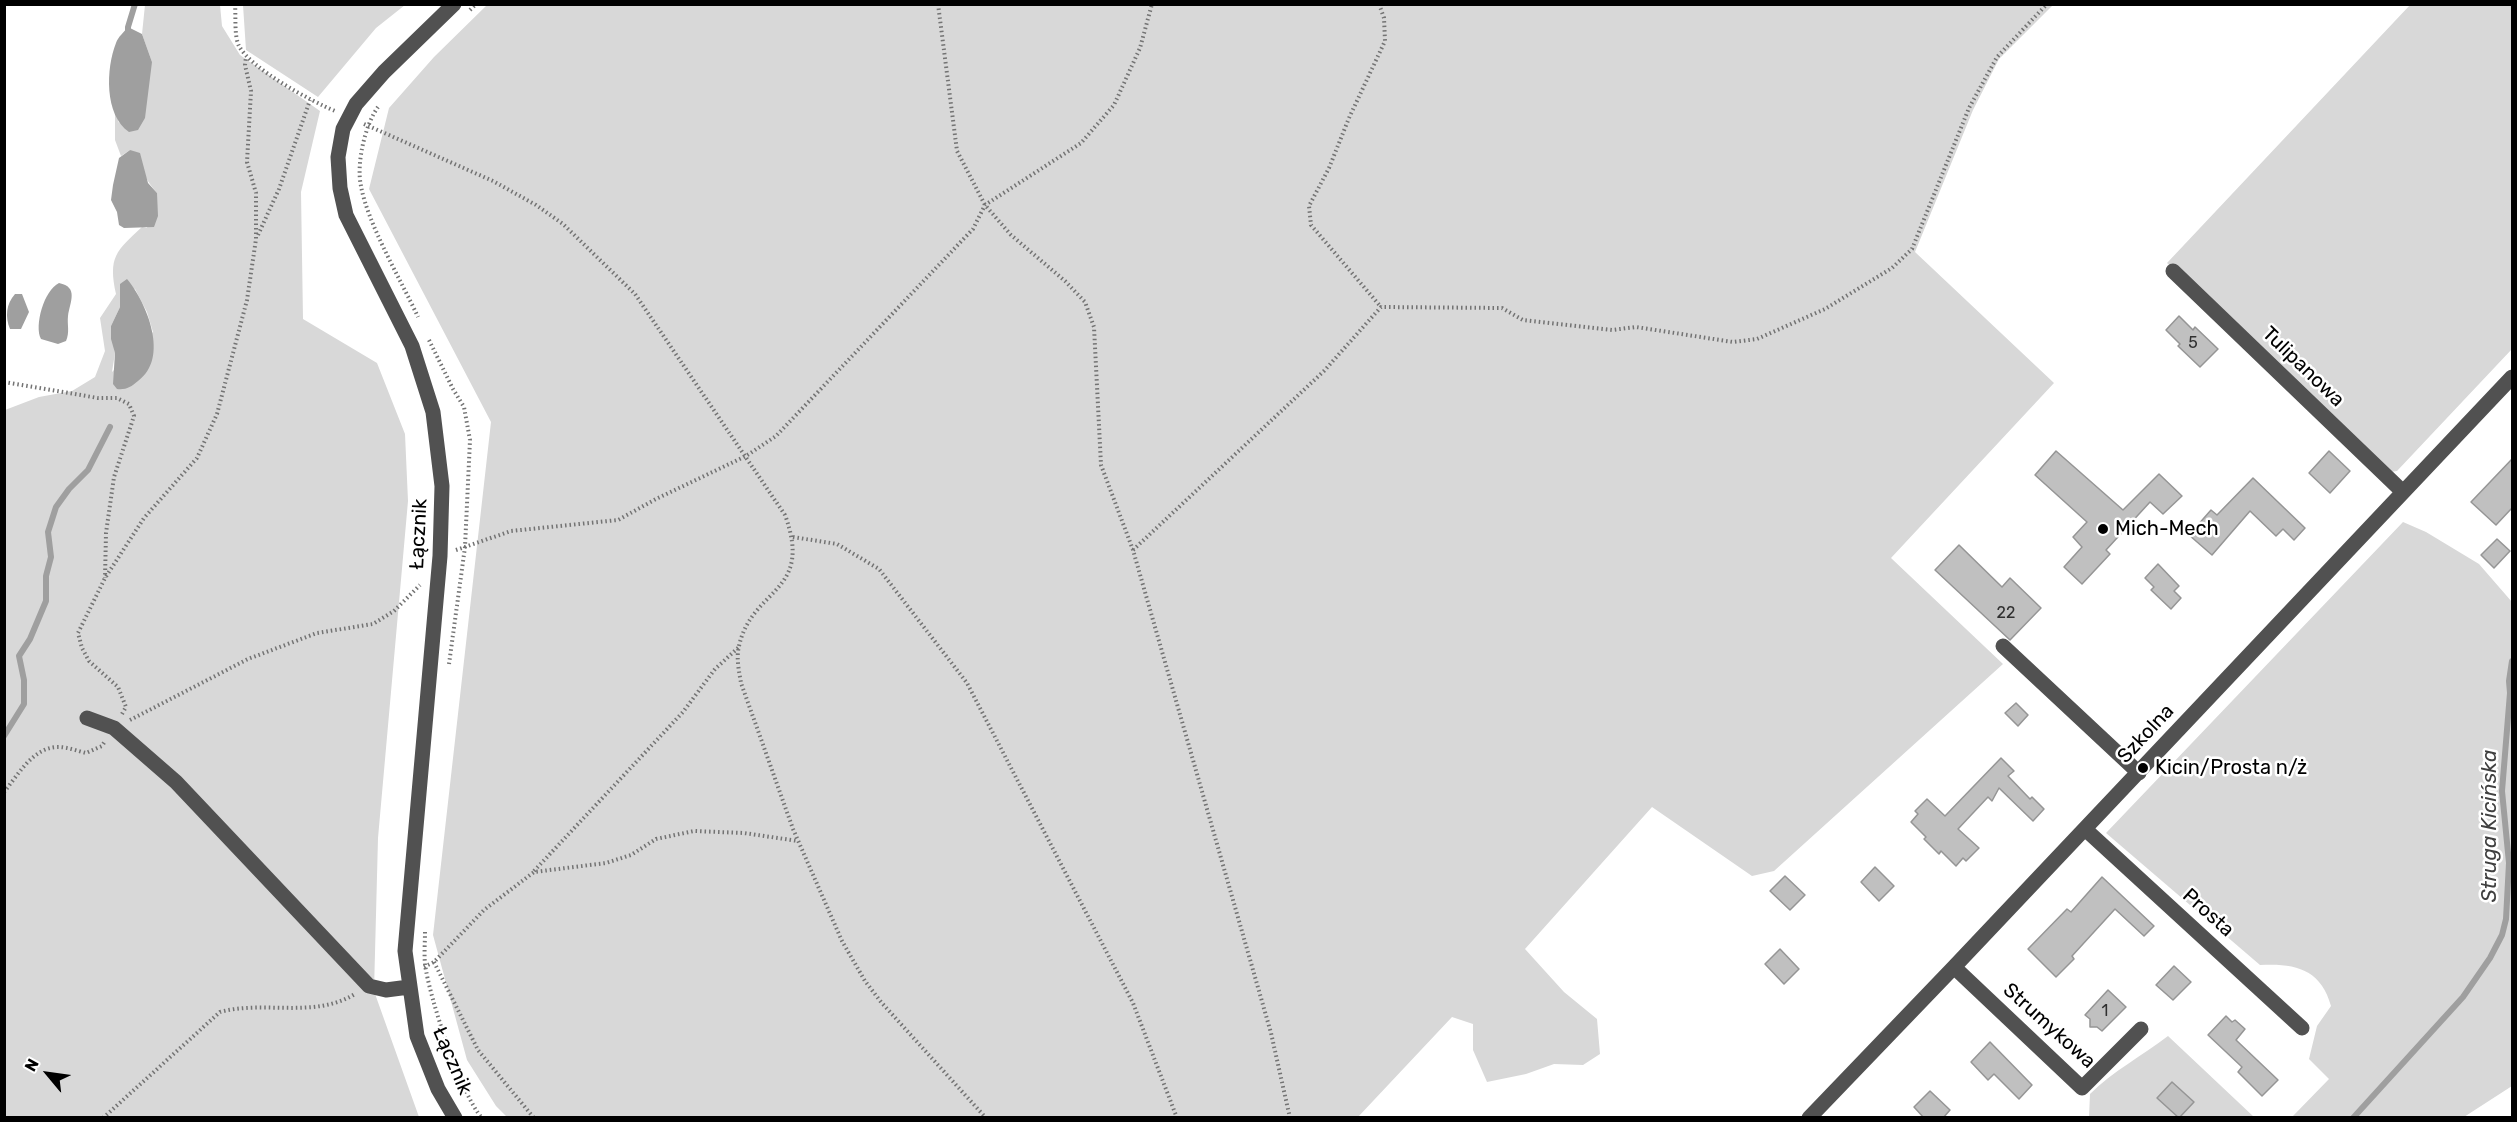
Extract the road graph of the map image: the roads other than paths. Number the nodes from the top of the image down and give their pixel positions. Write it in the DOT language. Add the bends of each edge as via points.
graph roads {
  1 [pos="454,4"];
  2 [pos="2173,271"];
  3 [pos="2512,377"];
  4 [pos="2403,492"];
  5 [pos="2002,646"];
  6 [pos="87,718"];
  7 [pos="2139,773"];
  8 [pos="2085,829"];
  9 [pos="1954,968"];
  10 [pos="410,987"];
  11 [pos="2302,1028"];
  12 [pos="2140,1029"];
  13 [pos="455,1118"];
  14 [pos="1809,1118"];
  1 -- 10 [label="street, Łącznik" via="356,104 344,129 338,157 346,215 412,346 433,412 442,486 440,556 405,951"];
  2 -- 4 [label="street, Tulipanowa"];
  3 -- 4 [label="street, Szkolna"];
  4 -- 7 [label="street, Szkolna"];
  5 -- 7 [label="street"];
  6 -- 10 [label="street" via="114,728 176,782 369,986 386,990"];
  7 -- 8 [label="street, Szkolna"];
  8 -- 9 [label="street, Szkolna"];
  8 -- 11 [label="street, Prosta"];
  9 -- 12 [label="street, Strumykowa" via="2082,1088"];
  9 -- 14 [label="street, Szkolna"];
  10 -- 13 [label="street, Łącznik" via="417,1036 438,1089"];
}
